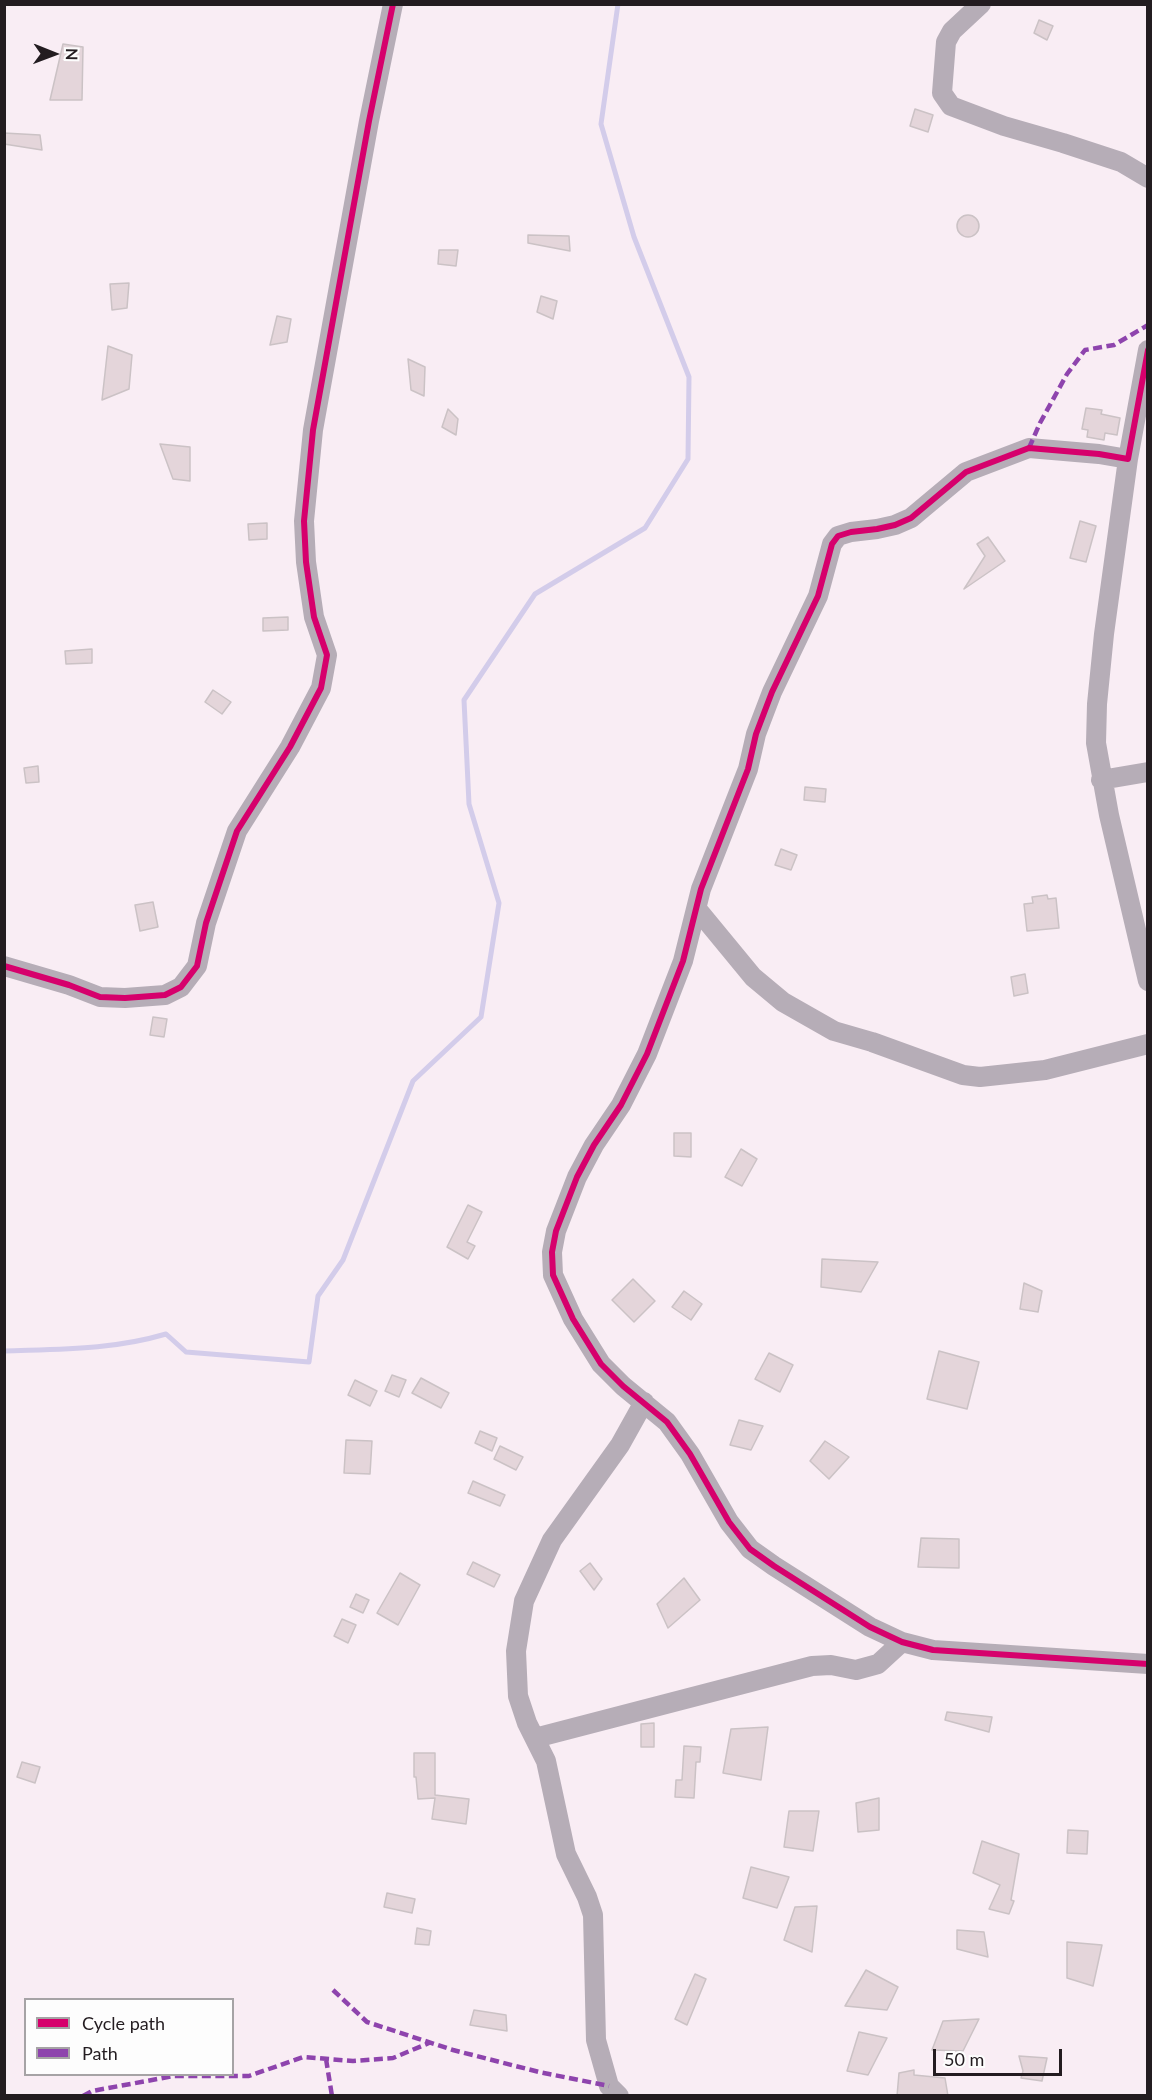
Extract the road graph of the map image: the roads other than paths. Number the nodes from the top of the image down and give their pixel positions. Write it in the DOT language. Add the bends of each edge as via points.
graph roads {
  1 [pos="393,4"];
  2 [pos="981,4"];
  3 [pos="1148,178"];
  4 [pos="1148,350"];
  5 [pos="1128,459"];
  6 [pos="1148,772"];
  7 [pos="1101,780"];
  8 [pos="697,909"];
  9 [pos="4,966"];
  10 [pos="1148,981"];
  11 [pos="1148,1044"];
  12 [pos="644,1402"];
  13 [pos="902,1642"];
  14 [pos="1148,1664"];
  15 [pos="535,1738"];
  16 [pos="619,2096"];
  1 -- 9 [label="street" via="313,430 304,521 314,617 327,655 321,688 290,747 237,831 206,923 197,966 182,987 165,995 100,997"];
  2 -- 3 [label="street" via="952,31 946,42 942,93 951,106 1121,162"];
  4 -- 5 [label="street"];
  5 -- 7 [label="street" via="1098,693 1096,742"];
  5 -- 8 [label="street" via="1029,448 966,472 911,518 877,530 838,536 832,544 818,596 772,692"];
  6 -- 7 [label="street"];
  7 -- 10 [label="street"];
  8 -- 11 [label="street" via="753,977 783,1002 834,1031 963,1075 980,1077 1045,1070"];
  8 -- 12 [label="street" via="683,961 647,1054 577,1177 552,1252 553,1275 573,1319 601,1364"];
  12 -- 13 [label="street" via="667,1422 750,1549 870,1627"];
  12 -- 15 [label="street" via="620,1445 552,1539 525,1600 516,1651 518,1696"];
  13 -- 14 [label="street" via="933,1650"];
  13 -- 15 [label="street" via="878,1664 856,1670 812,1666"];
  15 -- 16 [label="street" via="546,1761 566,1854 593,1915 596,2040 609,2086"];
}
